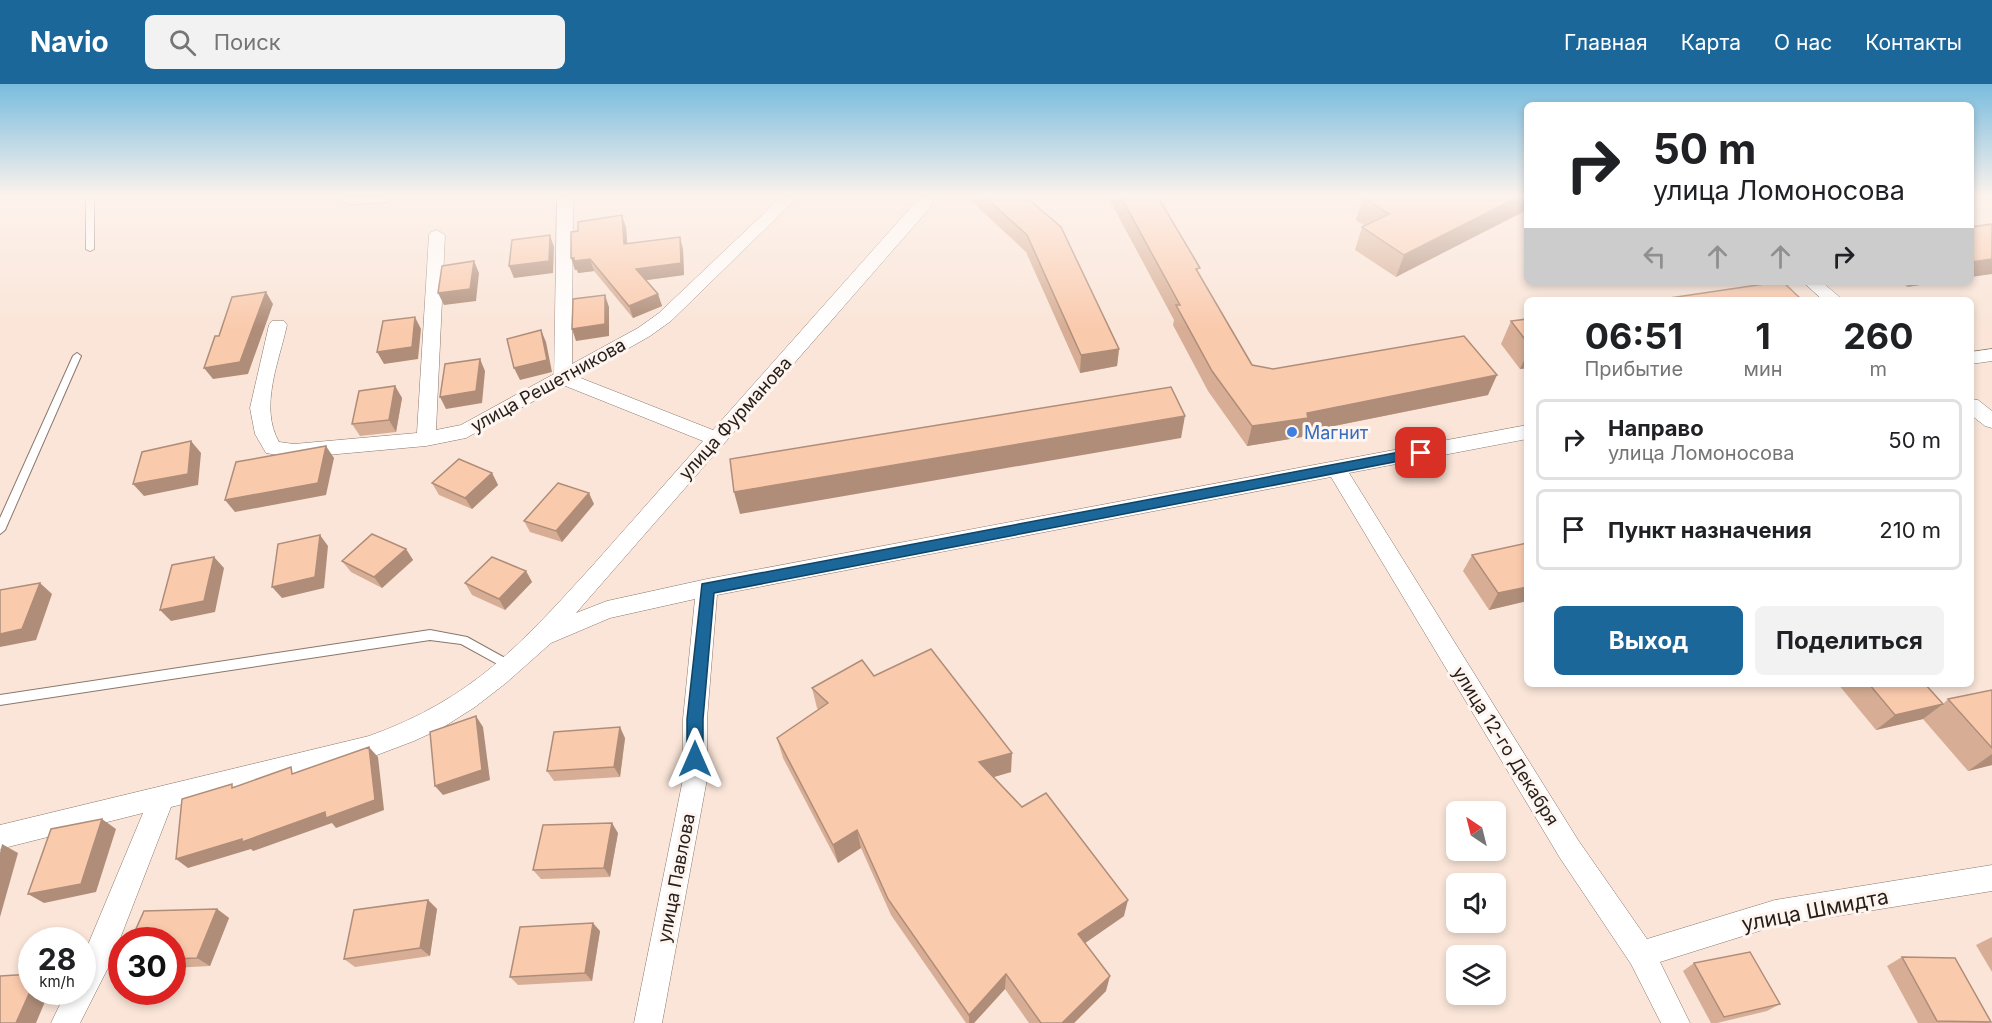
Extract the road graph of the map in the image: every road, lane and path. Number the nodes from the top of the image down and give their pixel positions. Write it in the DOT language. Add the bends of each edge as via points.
graph roads {
  1 [pos="90,241"];
  2 [pos="437,241"];
  3 [pos="565,241"];
  4 [pos="744,241"];
  5 [pos="892,241"];
  6 [pos="90,249"];
  7 [pos="1815,285"];
  8 [pos="1830,297"];
  9 [pos="278,325"];
  10 [pos="1992,355"];
  11 [pos="77,356"];
  12 [pos="1974,358"];
  13 [pos="563,378"];
  14 [pos="1974,407"];
  15 [pos="1992,421"];
  16 [pos="1524,433"];
  17 [pos="426,439"];
  18 [pos="716,440"];
  19 [pos="1336,469"];
  20 [pos="0,530"];
  21 [pos="707,588"];
  22 [pos="540,638"];
  23 [pos="512,667"];
  24 [pos="0,700"];
  25 [pos="162,798"];
  26 [pos="0,837"];
  27 [pos="1992,878"];
  28 [pos="1641,954"];
  29 [pos="96,962"];
  30 [pos="74,1005"];
  31 [pos="65,1023"];
  32 [pos="648,1023"];
  33 [pos="1676,1023"];
  1 -- 6 [label="lane"];
  2 -- 17 [label="street"];
  3 -- 13 [label="street"];
  4 -- 13 [label="street, улица Решетникова" via="658,322"];
  5 -- 18 [label="street, улица Фурманова"];
  7 -- 8 [label="street"];
  9 -- 17 [label="street, улица Решетникова" via="259,408 273,448 294,451"];
  10 -- 12 [label="street"];
  11 -- 20 [label="lane"];
  13 -- 17 [label="street, улица Решетникова" via="466,431"];
  13 -- 18 [label="street"];
  14 -- 15 [label="street"];
  16 -- 19 [label="street"];
  18 -- 22 [label="street, улица Фурманова"];
  19 -- 21 [label="street"];
  19 -- 28 [label="street, улица 12-го Декабря" via="1569,849"];
  21 -- 22 [label="street" via="607,610"];
  21 -- 32 [label="street, улица Павлова" via="695,719 695,779"];
  22 -- 23 [label="street, улица Фурманова"];
  23 -- 24 [label="lane" via="463,640 430,634"];
  23 -- 25 [label="street, улица Фурманова" via="418,728 369,747"];
  25 -- 26 [label="street, улица Фурманова"];
  25 -- 29 [label="street"];
  27 -- 28 [label="street, улица Шмидта" via="1775,913"];
  28 -- 33 [label="street, улица 12-го Декабря"];
  30 -- 31 [label="street"];
}
